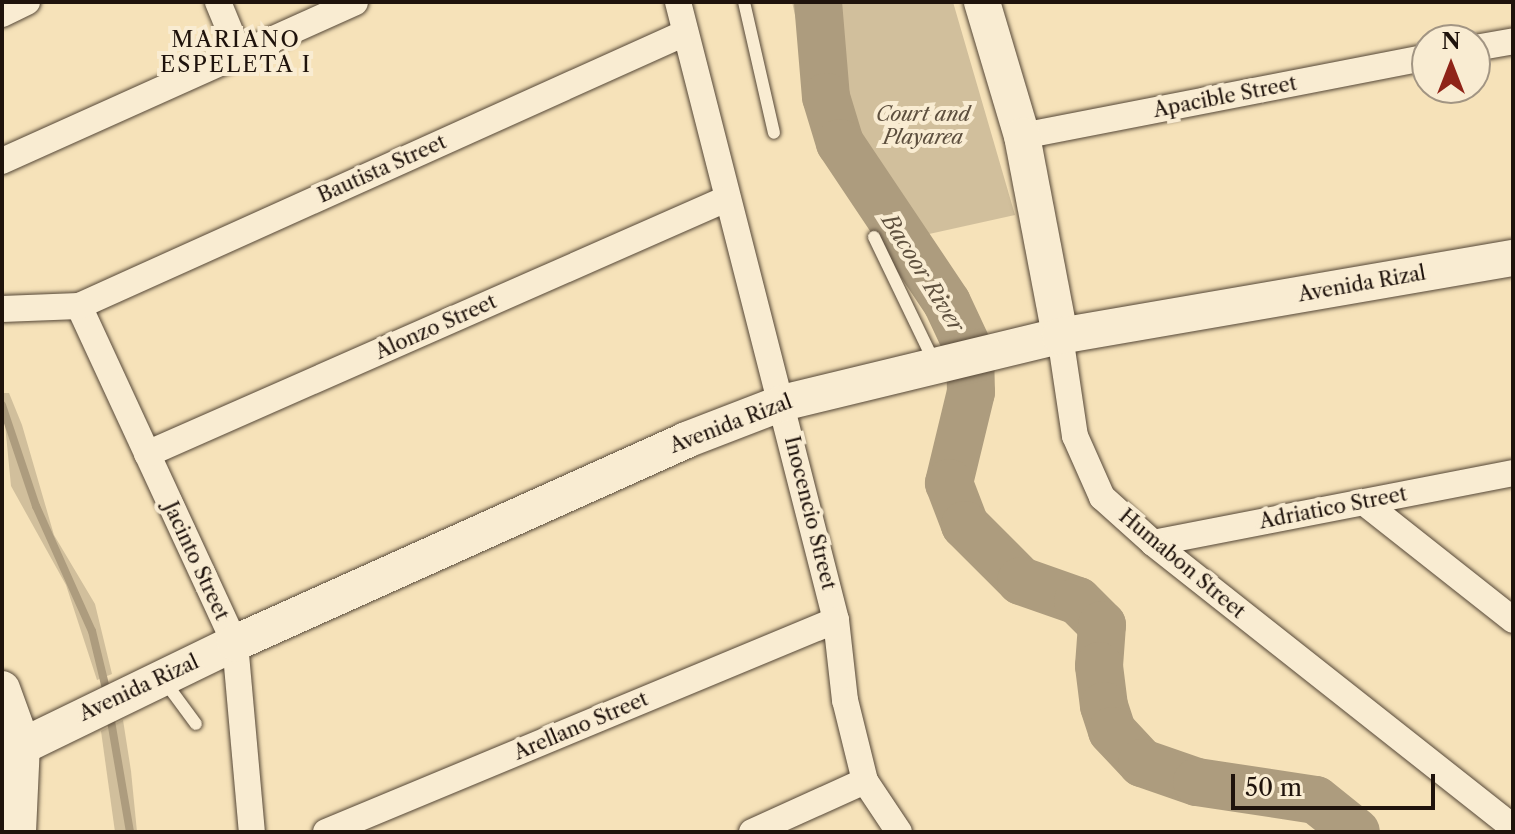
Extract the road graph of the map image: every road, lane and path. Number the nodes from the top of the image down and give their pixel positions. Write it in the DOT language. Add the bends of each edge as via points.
graph roads {
  1 [pos="27,2"];
  2 [pos="218,2"];
  3 [pos="355,2"];
  4 [pos="678,2"];
  5 [pos="744,2"];
  6 [pos="982,2"];
  7 [pos="2,14"];
  8 [pos="685,33"];
  9 [pos="1513,41"];
  10 [pos="1491,45"];
  11 [pos="239,53"];
  12 [pos="1411,60"];
  13 [pos="774,133"];
  14 [pos="1022,136"];
  15 [pos="2,161"];
  16 [pos="724,200"];
  17 [pos="874,237"];
  18 [pos="1513,258"];
  19 [pos="79,306"];
  20 [pos="2,309"];
  21 [pos="1060,336"];
  22 [pos="942,363"];
  23 [pos="782,403"];
  24 [pos="147,454"];
  25 [pos="1513,473"];
  26 [pos="1365,503"];
  27 [pos="1153,543"];
  28 [pos="836,620"];
  29 [pos="1513,620"];
  30 [pos="235,643"];
  31 [pos="160,677"];
  32 [pos="2,689"];
  33 [pos="196,724"];
  34 [pos="12,750"];
  35 [pos="865,781"];
  36 [pos="1513,827"];
  37 [pos="18,832"];
  38 [pos="252,832"];
  39 [pos="326,832"];
  40 [pos="752,832"];
  41 [pos="899,832"];
  1 -- 7 [label="street"];
  2 -- 11 [label="street"];
  3 -- 11 [label="street"];
  4 -- 8 [label="street, Inocencio Street"];
  5 -- 13 [label="lane"];
  6 -- 14 [label="main road, Humabon Street"];
  8 -- 16 [label="street, Inocencio Street"];
  8 -- 19 [label="street, Bautista Street"];
  9 -- 10 [label="street"];
  11 -- 15 [label="street"];
  12 -- 14 [label="street, Apacible Street"];
  14 -- 21 [label="main road, Humabon Street"];
  16 -- 23 [label="street, Inocencio Street"];
  16 -- 24 [label="street, Alonzo Street"];
  17 -- 22 [label="lane"];
  18 -- 21 [label="main road, Avenida Rizal"];
  19 -- 20 [label="street"];
  19 -- 24 [label="street, Jacinto Street"];
  21 -- 22 [label="main road, Avenida Rizal"];
  21 -- 27 [label="street, Humabon Street" via="1075,436 1102,497"];
  22 -- 23 [label="main road, Avenida Rizal"];
  23 -- 28 [label="street, Inocencio Street"];
  23 -- 30 [label="main road, Avenida Rizal" via="686,440"];
  24 -- 30 [label="street, Jacinto Street"];
  25 -- 26 [label="street, Adriatico Street"];
  26 -- 27 [label="street, Adriatico Street"];
  26 -- 29 [label="street"];
  27 -- 36 [label="street, Humabon Street"];
  28 -- 35 [label="street, Inocencio Street" via="845,700"];
  28 -- 39 [label="street, Arellano Street"];
  30 -- 31 [label="main road, Avenida Rizal"];
  30 -- 38 [label="street, Jacinto Street" via="237,726"];
  31 -- 33 [label="lane"];
  31 -- 34 [label="main road, Avenida Rizal"];
  32 -- 34 [label="main road"];
  34 -- 37 [label="main road"];
  35 -- 40 [label="street"];
  35 -- 41 [label="street, Inocencio Street"];
}
